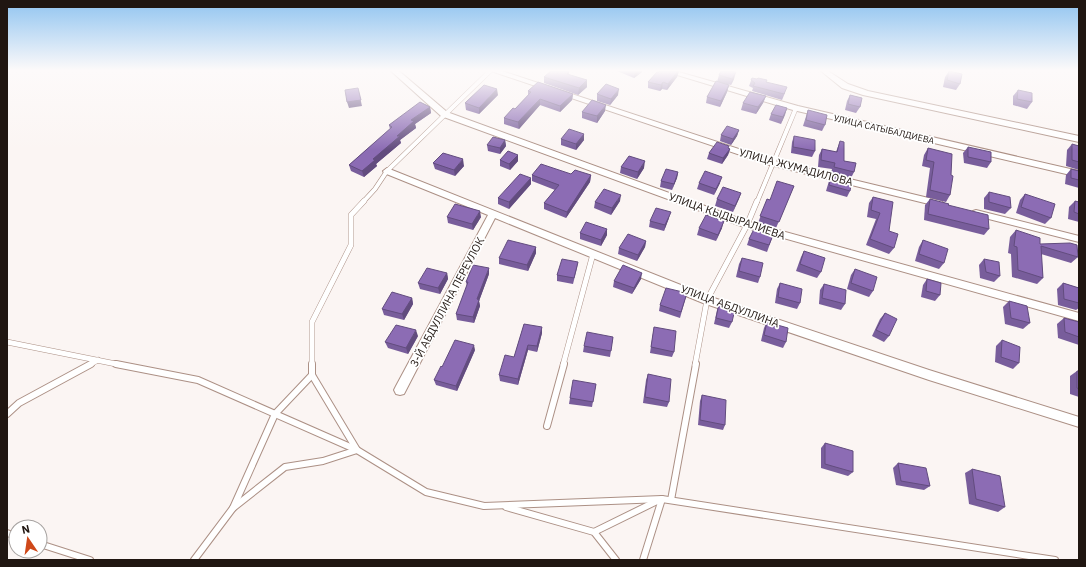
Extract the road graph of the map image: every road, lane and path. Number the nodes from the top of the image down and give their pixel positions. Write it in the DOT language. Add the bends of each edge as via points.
graph roads {
  1 [pos="425,97"];
  2 [pos="462,97"];
  3 [pos="575,97"];
  4 [pos="760,97"];
  5 [pos="887,97"];
  6 [pos="796,108"];
  7 [pos="444,114"];
  8 [pos="1079,138"];
  9 [pos="773,163"];
  10 [pos="387,171"];
  11 [pos="1079,174"];
  12 [pos="953,207"];
  13 [pos="968,210"];
  14 [pos="493,214"];
  15 [pos="747,225"];
  16 [pos="1079,239"];
  17 [pos="593,254"];
  18 [pos="707,300"];
  19 [pos="1079,317"];
  20 [pos="7,342"];
  21 [pos="98,360"];
  22 [pos="312,376"];
  23 [pos="400,390"];
  24 [pos="7,414"];
  25 [pos="275,414"];
  26 [pos="1079,422"];
  27 [pos="547,426"];
  28 [pos="357,450"];
  29 [pos="662,499"];
  30 [pos="671,500"];
  31 [pos="501,506"];
  32 [pos="233,508"];
  33 [pos="594,532"];
  34 [pos="48,547"];
  35 [pos="90,560"];
  36 [pos="194,560"];
  37 [pos="616,560"];
  38 [pos="643,560"];
  39 [pos="1055,560"];
  1 -- 7 [label="street, УЛИЦА КЫДЫРАЛИЕВА"];
  2 -- 7 [label="lane"];
  3 -- 9 [label="street, УЛИЦА ЖУМАДИЛОВА"];
  4 -- 6 [label="street, УЛИЦА САТЫБАЛДИЕВА"];
  5 -- 8 [label="street"];
  6 -- 9 [label="lane"];
  6 -- 11 [label="street, УЛИЦА САТЫБАЛДИЕВА"];
  7 -- 10 [label="lane"];
  7 -- 15 [label="street, УЛИЦА КЫДЫРАЛИЕВА"];
  9 -- 12 [label="street, УЛИЦА ЖУМАДИЛОВА"];
  9 -- 15 [label="lane"];
  10 -- 14 [label="street, УЛИЦА АБДУЛЛИНА"];
  10 -- 22 [label="lane" via="351,215 351,246 312,322"];
  13 -- 16 [label="street"];
  14 -- 17 [label="street, УЛИЦА АБДУЛЛИНА"];
  14 -- 23 [label="street, 3-Й АБДУЛЛИНА ПЕРЕУЛОК"];
  15 -- 18 [label="lane"];
  15 -- 19 [label="street, УЛИЦА КЫДЫРАЛИЕВА"];
  17 -- 18 [label="street, УЛИЦА АБДУЛЛИНА"];
  17 -- 27 [label="lane"];
  18 -- 26 [label="street, УЛИЦА АБДУЛЛИНА"];
  18 -- 30 [label="lane"];
  20 -- 21 [label="lane"];
  21 -- 24 [label="lane" via="19,403"];
  21 -- 25 [label="lane" via="198,380"];
  22 -- 25 [label="lane"];
  22 -- 28 [label="lane"];
  25 -- 28 [label="lane"];
  25 -- 32 [label="lane"];
  28 -- 31 [label="lane" via="426,492 484,506"];
  28 -- 32 [label="lane" via="323,461 286,467"];
  29 -- 30 [label="lane"];
  29 -- 31 [label="lane"];
  29 -- 33 [label="lane"];
  29 -- 38 [label="lane"];
  30 -- 39 [label="lane"];
  31 -- 33 [label="lane"];
  32 -- 36 [label="lane"];
  33 -- 37 [label="lane"];
  34 -- 35 [label="lane"];
}
